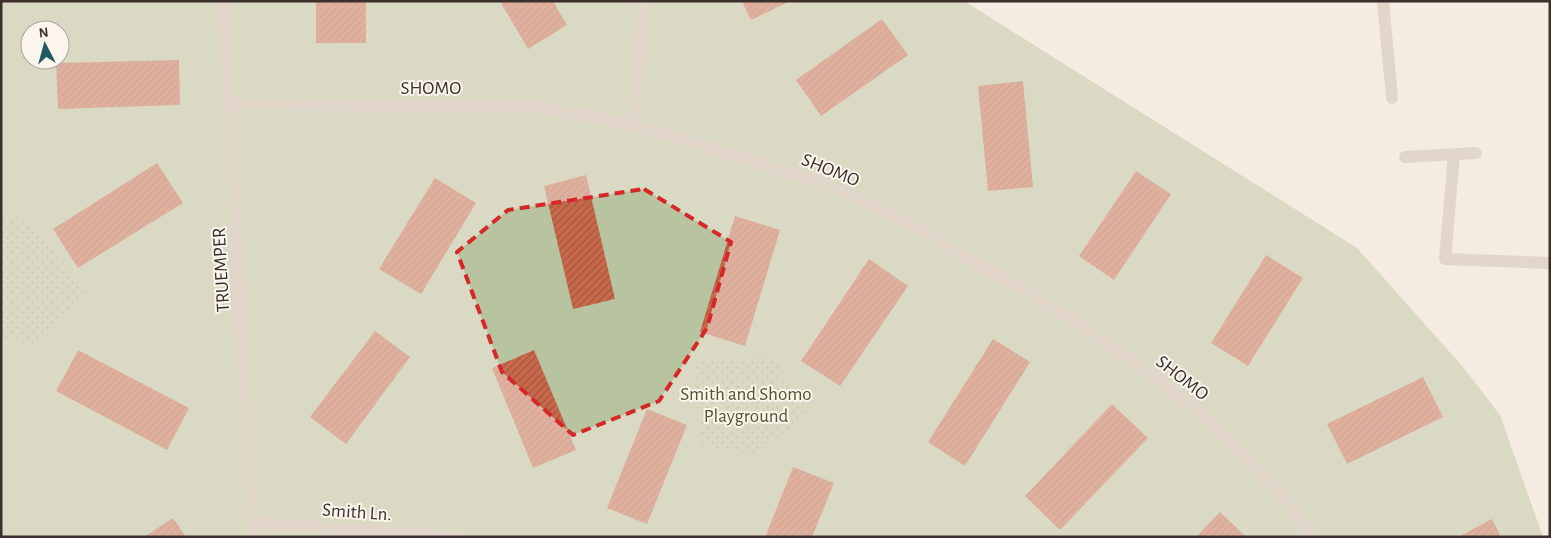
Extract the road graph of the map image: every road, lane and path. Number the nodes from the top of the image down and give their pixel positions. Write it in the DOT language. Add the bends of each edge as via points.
graph roads {
  1 [pos="224,1"];
  2 [pos="645,1"];
  3 [pos="1383,1"];
  4 [pos="1392,98"];
  5 [pos="230,104"];
  6 [pos="632,124"];
  7 [pos="1476,153"];
  8 [pos="1454,155"];
  9 [pos="1405,158"];
  10 [pos="1550,262"];
  11 [pos="252,523"];
  12 [pos="252,537"];
  13 [pos="460,537"];
  14 [pos="1310,537"];
  1 -- 5 [label="street, TRUEMPER"];
  2 -- 6 [label="street"];
  3 -- 4 [label="street"];
  5 -- 6 [label="street, SHOMO" via="533,106"];
  5 -- 11 [label="street, TRUEMPER"];
  6 -- 14 [label="street, SHOMO" via="820,182 907,223 1067,316 1145,370 1209,421 1292,508"];
  7 -- 8 [label="street"];
  8 -- 9 [label="street"];
  8 -- 10 [label="street" via="1445,260"];
  11 -- 12 [label="street, TRUEMPER"];
  11 -- 13 [label="street, Smith Ln."];
}
